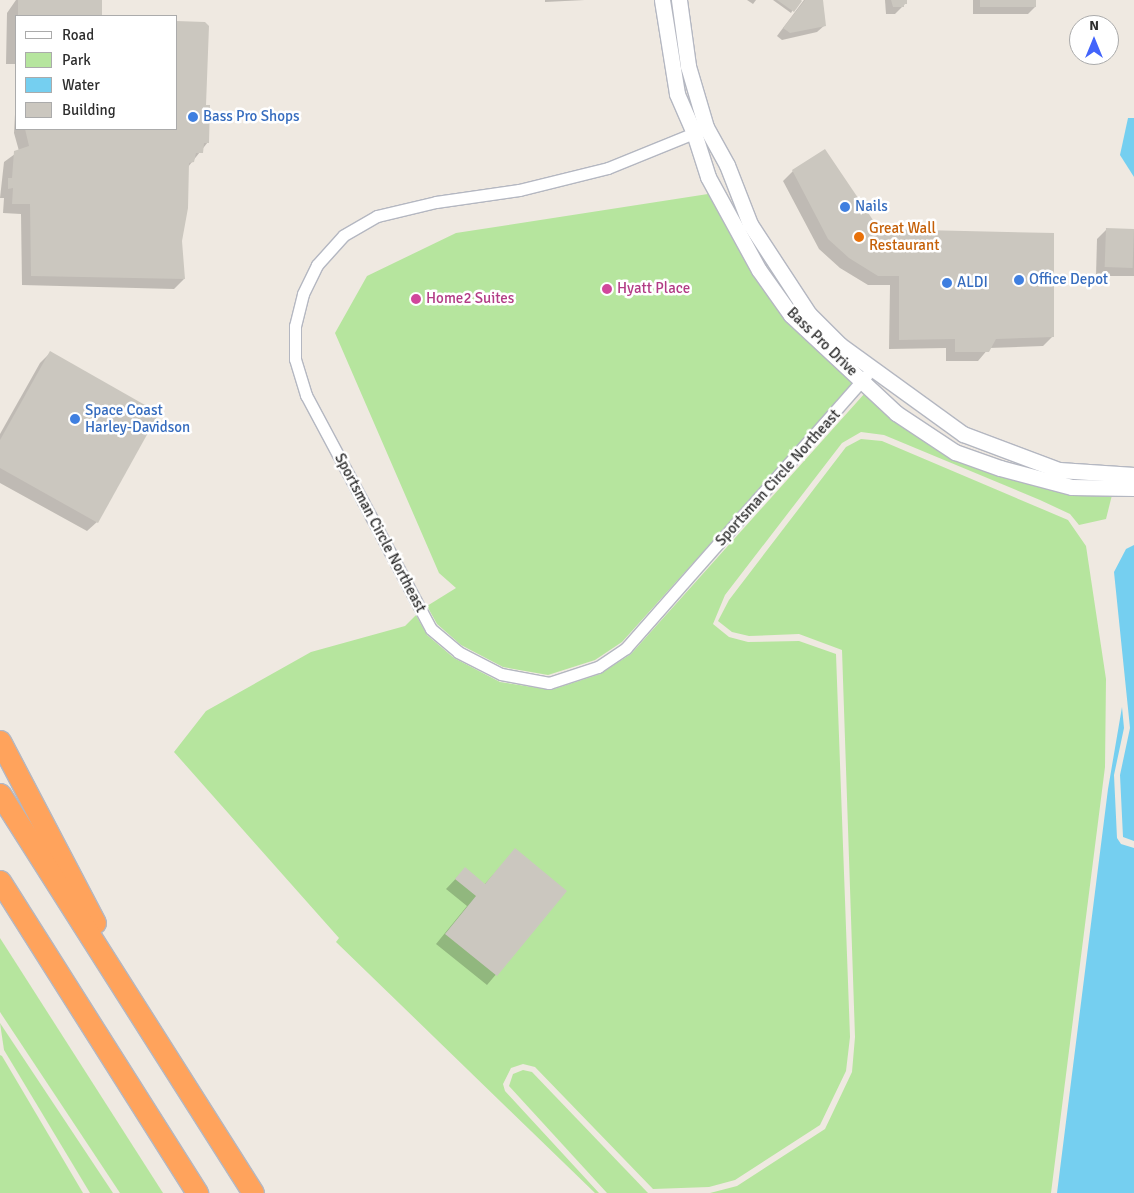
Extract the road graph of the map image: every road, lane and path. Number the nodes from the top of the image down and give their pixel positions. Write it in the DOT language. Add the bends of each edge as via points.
graph roads {
  1 [pos="662,0"];
  2 [pos="679,0"];
  3 [pos="694,133"];
  4 [pos="871,367"];
  5 [pos="864,382"];
  6 [pos="1134,475"];
  7 [pos="1134,488"];
  8 [pos="0,741"];
  9 [pos="0,794"];
  10 [pos="0,881"];
  11 [pos="0,900"];
  12 [pos="40,945"];
  13 [pos="118,979"];
  14 [pos="197,1193"];
  15 [pos="253,1193"];
  1 -- 3 [label="street, Bass Pro Drive" via="677,94"];
  2 -- 4 [label="street, Bass Pro Drive" via="688,66 702,114 750,224 809,314 840,345"];
  3 -- 5 [label="street, Bass Pro Drive" via="708,177 759,270 791,315"];
  3 -- 5 [label="street, Sportsman Circle Northeast" via="608,168 519,190 436,202 377,216 343,236 317,265 303,294 295,326 296,359 306,395 431,628 458,652 501,674 549,683 598,667 626,648"];
  4 -- 5 [label="street, Sportsman Circle Northeast"];
  4 -- 6 [label="street, Bass Pro Drive" via="972,437 1059,470"];
  5 -- 7 [label="street, Bass Pro Drive" via="896,413 954,452 1072,487"];
  8 -- 13 [label="highway" via="87,906"];
  9 -- 13 [label="highway"];
  10 -- 12 [label="highway"];
  11 -- 12 [label="highway"];
  12 -- 14 [label="highway"];
  13 -- 15 [label="highway"];
}
